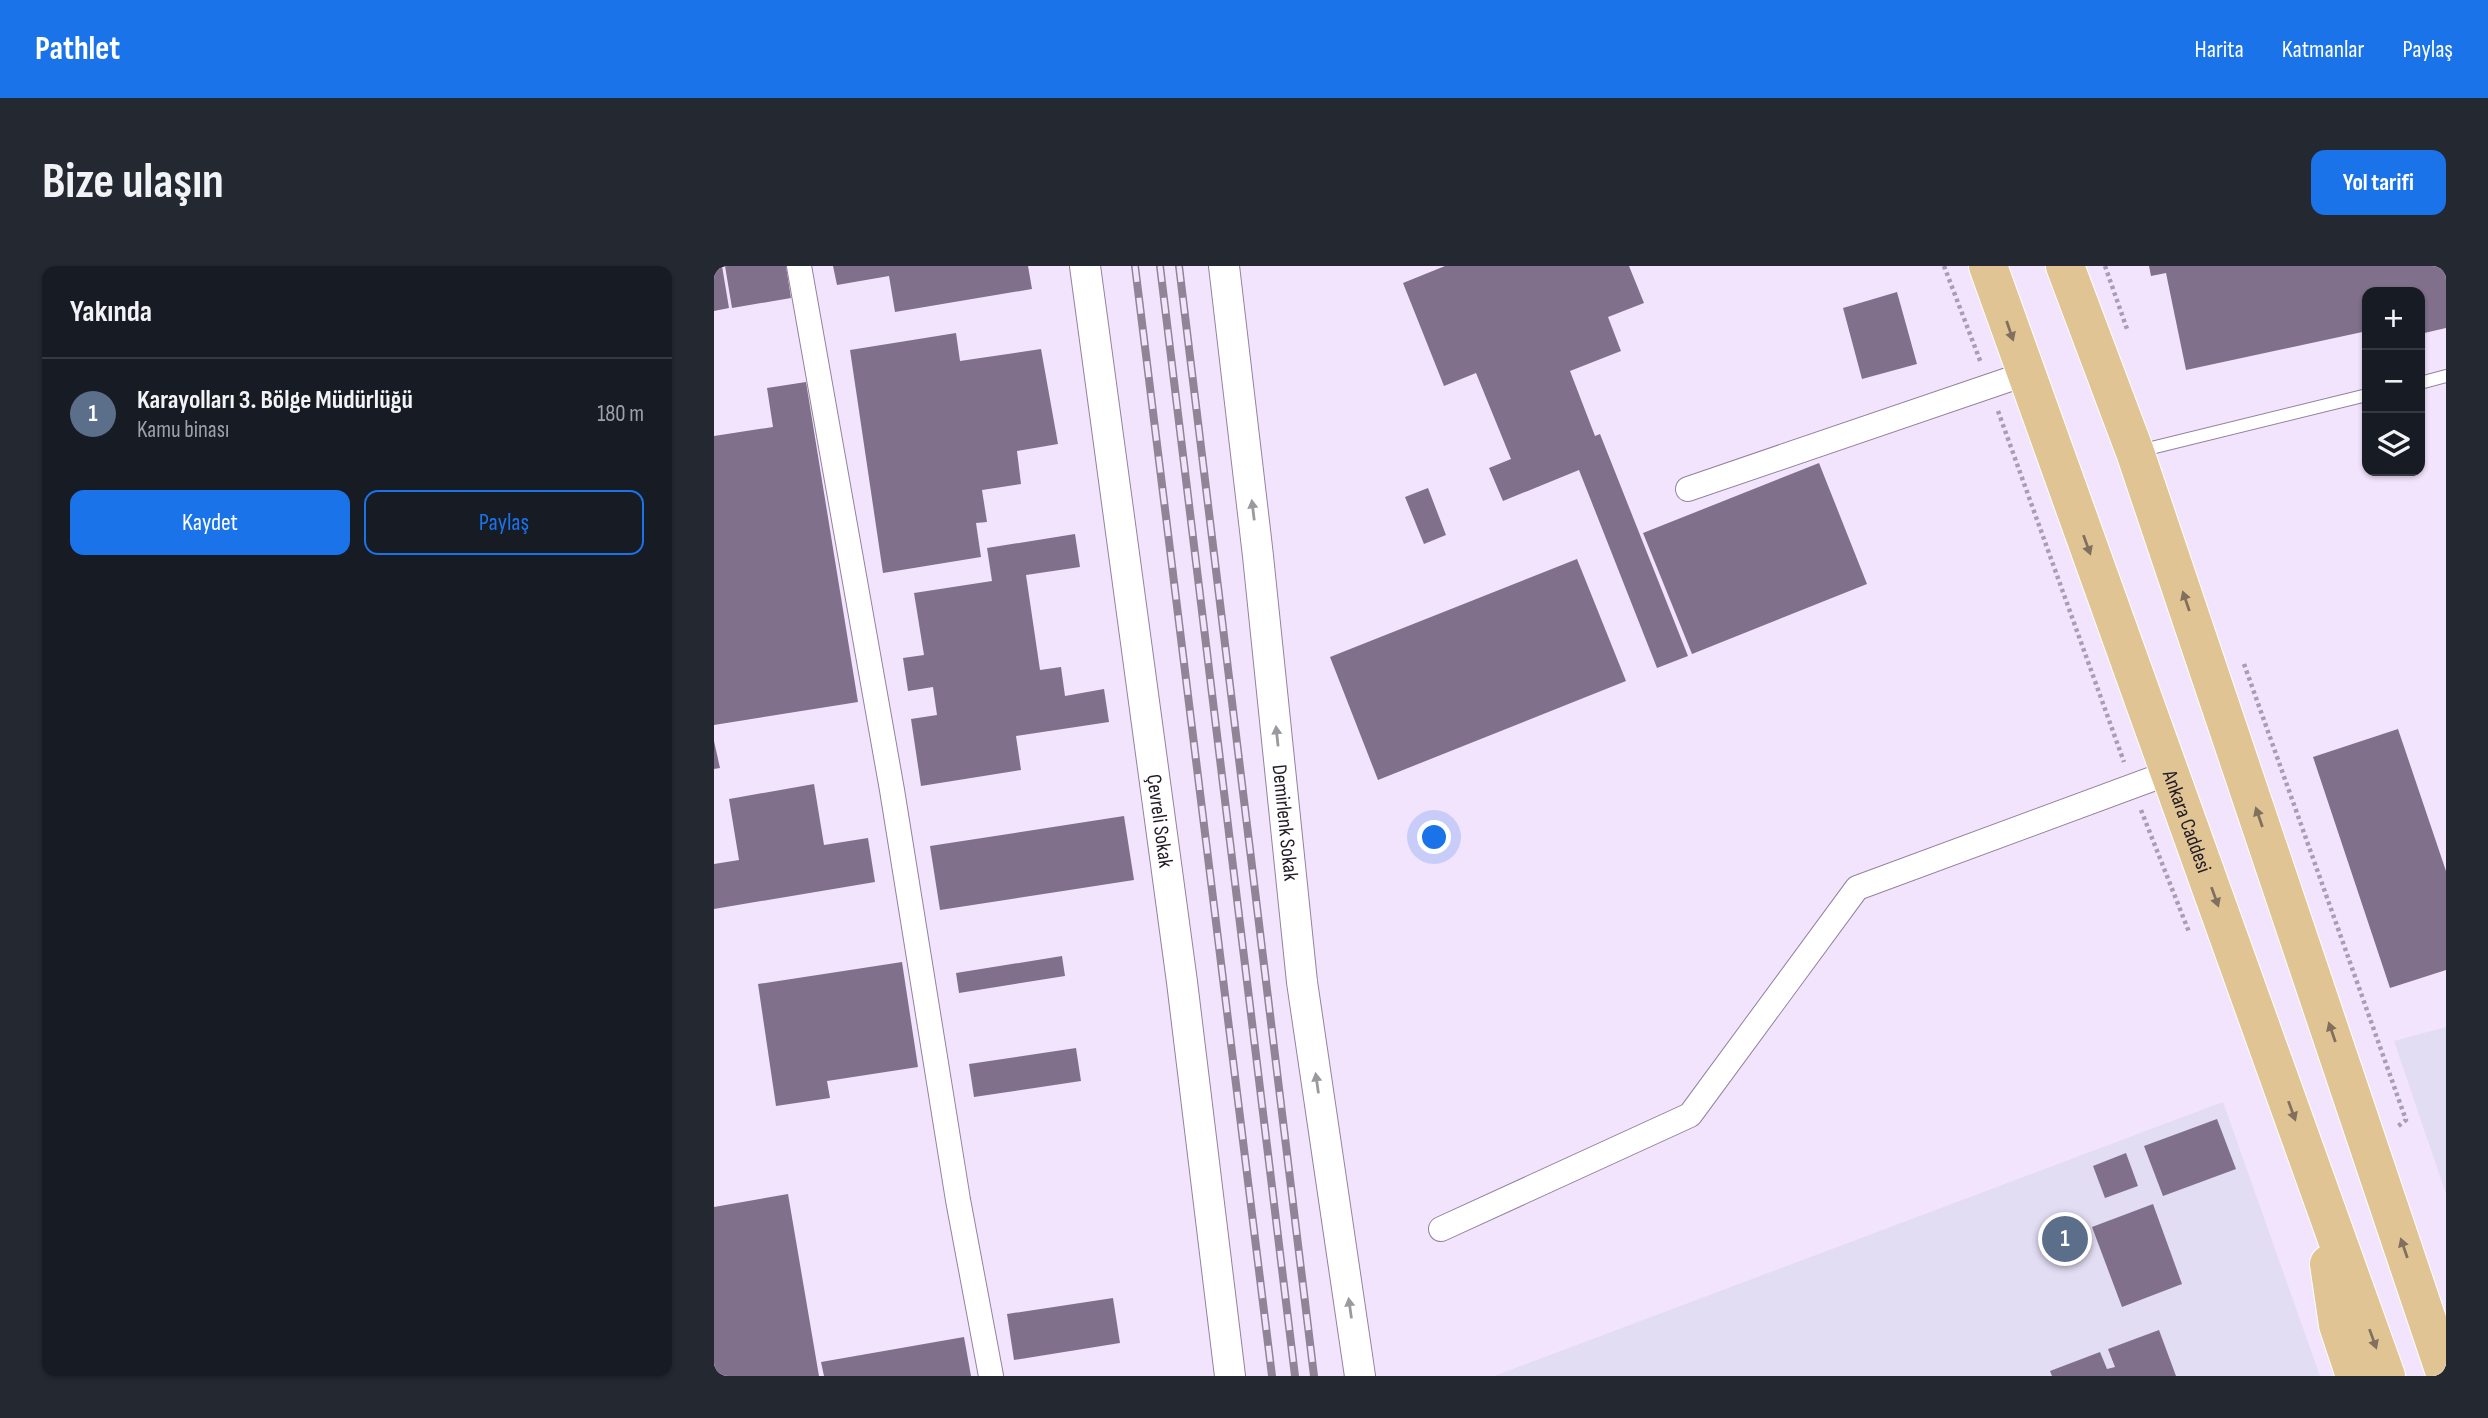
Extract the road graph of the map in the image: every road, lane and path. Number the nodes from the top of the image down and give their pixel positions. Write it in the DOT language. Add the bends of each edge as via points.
graph roads {
  1 [pos="799,266"];
  2 [pos="1085,266"];
  3 [pos="1224,266"];
  4 [pos="1944,266"];
  5 [pos="1988,266"];
  6 [pos="2065,266"];
  7 [pos="2025,374"];
  8 [pos="2446,376"];
  9 [pos="2425,382"];
  10 [pos="1989,386"];
  11 [pos="2362,396"];
  12 [pos="2135,452"];
  13 [pos="1688,489"];
  14 [pos="2171,772"];
  15 [pos="2132,786"];
  16 [pos="2194,945"];
  17 [pos="2317,1183"];
  18 [pos="1441,1229"];
  19 [pos="2436,1328"];
  20 [pos="991,1376"];
  21 [pos="1230,1376"];
  22 [pos="1360,1376"];
  23 [pos="2355,1376"];
  24 [pos="2386,1376"];
  25 [pos="2446,1376"];
  1 -- 20 [label="street"];
  2 -- 21 [label="street, Çevreli Sokak"];
  22 -- 3 [label="street, Demirlenk Sokak, one-way" via="1302,982"];
  4 -- 10 [label="path"];
  5 -- 7 [label="main road, Ankara Caddesi, one-way"];
  6 -- 12 [label="main road"];
  7 -- 10 [label="street"];
  7 -- 14 [label="main road, Ankara Caddesi, one-way"];
  8 -- 9 [label="lane"];
  10 -- 13 [label="street"];
  10 -- 15 [label="path"];
  11 -- 12 [label="lane"];
  19 -- 12 [label="main road, one-way"];
  14 -- 15 [label="street"];
  14 -- 17 [label="main road, Ankara Caddesi, one-way"];
  15 -- 16 [label="path"];
  15 -- 18 [label="street" via="1857,888 1690,1115"];
  17 -- 23 [label="main road" via="2338,1325"];
  17 -- 24 [label="main road, Ankara Caddesi, one-way"];
  19 -- 25 [label="main road"];
}
